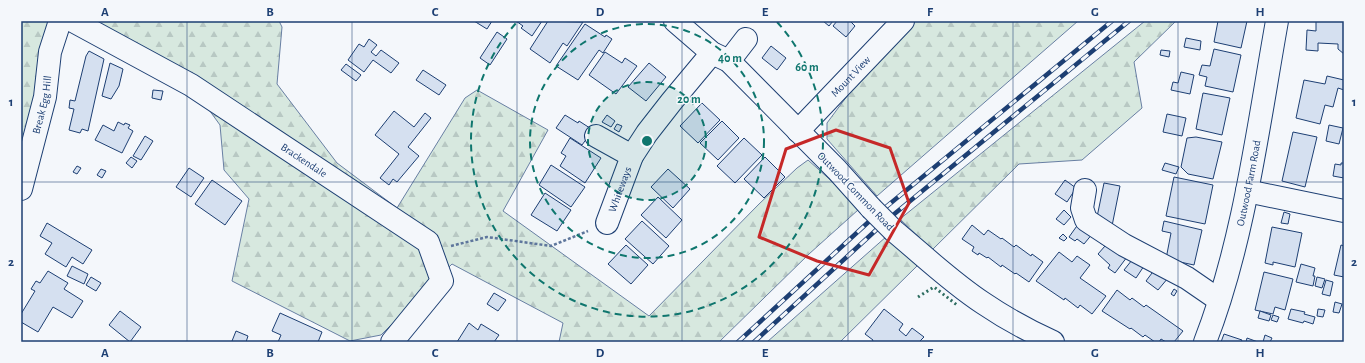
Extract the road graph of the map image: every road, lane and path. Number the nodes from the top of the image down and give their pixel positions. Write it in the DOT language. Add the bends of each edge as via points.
graph roads {
  1 [pos="60,21"];
  2 [pos="73,21"];
  3 [pos="675,21"];
  4 [pos="903,21"];
  5 [pos="1277,21"];
  6 [pos="746,39"];
  7 [pos="721,57"];
  8 [pos="798,131"];
  9 [pos="596,136"];
  10 [pos="632,156"];
  11 [pos="21,189"];
  12 [pos="1085,190"];
  13 [pos="1247,191"];
  14 [pos="1344,211"];
  15 [pos="607,223"];
  16 [pos="432,251"];
  17 [pos="1219,300"];
  18 [pos="392,342"];
  19 [pos="1053,342"];
  20 [pos="1205,342"];
  1 -- 11 [label="street, Break Egg Hill" via="50,52 45,96"];
  2 -- 16 [label="street, Brackendale" via="191,85 428,242"];
  3 -- 7 [label="street, Outwood Common Road"];
  4 -- 8 [label="street, Mount View"];
  5 -- 13 [label="street, Outwood Farm Road"];
  6 -- 7 [label="street, Whiteways"];
  7 -- 8 [label="street, Outwood Common Road"];
  7 -- 10 [label="street, Whiteways" via="672,101"];
  8 -- 19 [label="street, Outwood Common Road, bridge" via="894,231 960,286 984,304"];
  9 -- 10 [label="street, Whiteways"];
  10 -- 15 [label="street, Whiteways"];
  12 -- 17 [label="street" via="1082,208 1086,220 1124,245 1187,278"];
  13 -- 14 [label="street"];
  13 -- 17 [label="street, Outwood Farm Road"];
  15 -- 16 [label="path" via="551,246 487,237"];
  16 -- 18 [label="street, Brackendale" via="442,281"];
  17 -- 20 [label="street, Outwood Farm Road"];
}
